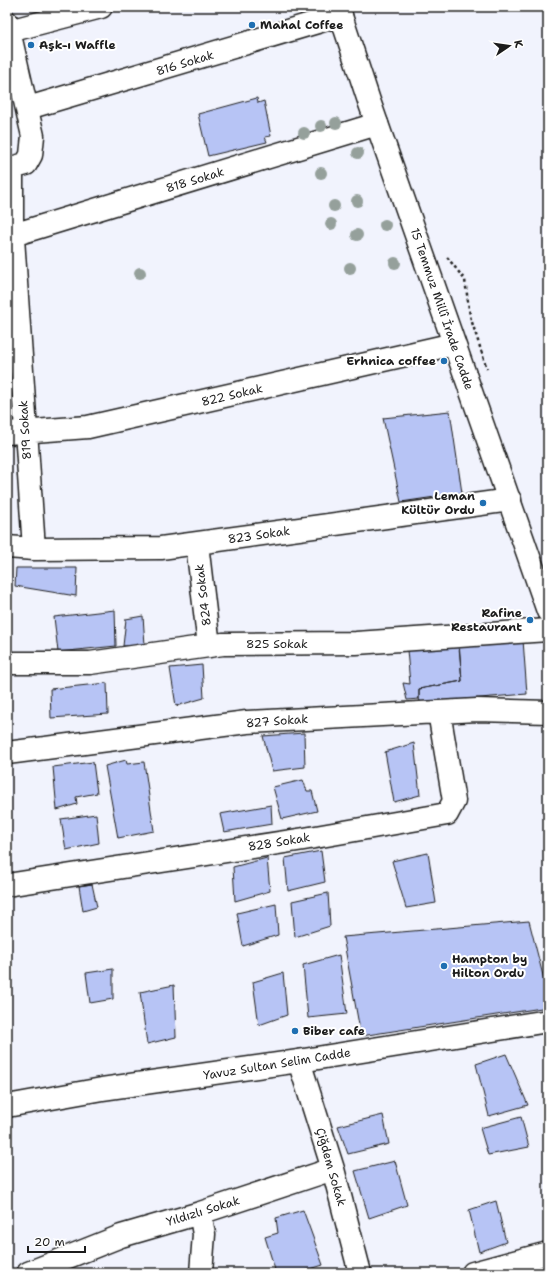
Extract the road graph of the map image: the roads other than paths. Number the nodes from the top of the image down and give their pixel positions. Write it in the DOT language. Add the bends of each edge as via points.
graph roads {
  1 [pos="101,7"];
  2 [pos="340,11"];
  3 [pos="8,26"];
  4 [pos="13,74"];
  5 [pos="28,108"];
  6 [pos="377,124"];
  7 [pos="15,167"];
  8 [pos="13,235"];
  9 [pos="454,344"];
  10 [pos="16,433"];
  11 [pos="510,500"];
  12 [pos="197,544"];
  13 [pos="7,547"];
  14 [pos="34,549"];
  15 [pos="548,611"];
  16 [pos="548,630"];
  17 [pos="209,646"];
  18 [pos="7,663"];
  19 [pos="439,712"];
  20 [pos="548,712"];
  21 [pos="7,753"];
  22 [pos="7,885"];
  23 [pos="548,1021"];
  24 [pos="299,1061"];
  25 [pos="7,1106"];
  26 [pos="333,1169"];
  27 [pos="200,1213"];
  28 [pos="548,1253"];
  29 [pos="28,1273"];
  30 [pos="202,1273"];
  31 [pos="360,1273"];
  32 [pos="473,1273"];
  1 -- 3 [label="street"];
  2 -- 5 [label="street, 816 Sokak"];
  2 -- 6 [label="street, 15 Temmuz Millî İrade Cadde"];
  3 -- 4 [label="street"];
  4 -- 5 [label="street"];
  5 -- 7 [label="street" via="33,148"];
  6 -- 8 [label="street, 818 Sokak"];
  6 -- 9 [label="street, 15 Temmuz Millî İrade Cadde"];
  7 -- 8 [label="street, 819 Sokak"];
  8 -- 10 [label="street, 819 Sokak"];
  9 -- 10 [label="street, 822 Sokak" via="88,427"];
  9 -- 11 [label="street, 15 Temmuz Millî İrade Cadde"];
  10 -- 14 [label="street, 819 Sokak"];
  11 -- 12 [label="street, 823 Sokak"];
  11 -- 15 [label="street, 15 Temmuz Millî İrade Cadde"];
  12 -- 14 [label="street, 823 Sokak" via="161,548"];
  12 -- 17 [label="street, 824 Sokak"];
  13 -- 14 [label="street, 823 Sokak"];
  16 -- 17 [label="street, 825 Sokak" via="356,643"];
  17 -- 18 [label="street, 825 Sokak" via="90,663"];
  19 -- 20 [label="street, 827 Sokak"];
  19 -- 21 [label="street, 827 Sokak" via="247,722"];
  19 -- 22 [label="street, 828 Sokak" via="454,802 447,814"];
  23 -- 24 [label="street, Yavuz Sultan Selim Cadde"];
  24 -- 25 [label="street, Yavuz Sultan Selim Cadde" via="102,1089"];
  24 -- 26 [label="street, Çiğdem Sokak"];
  26 -- 27 [label="street, Yıldızlı Sokak"];
  26 -- 31 [label="street, Çiğdem Sokak"];
  27 -- 29 [label="street, Yıldızlı Sokak" via="121,1236"];
  27 -- 30 [label="street" via="204,1234"];
  28 -- 32 [label="street"];
}
